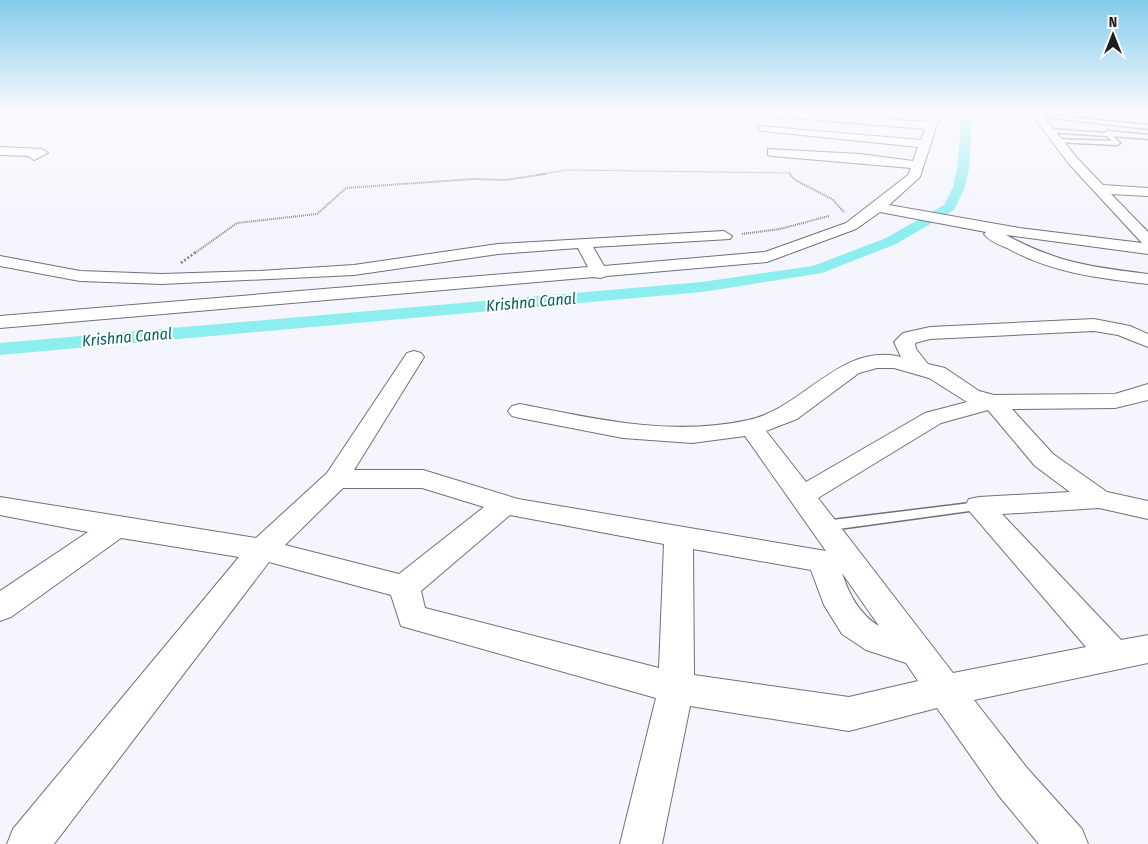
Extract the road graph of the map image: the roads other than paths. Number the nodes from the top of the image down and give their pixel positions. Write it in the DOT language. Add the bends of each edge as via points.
graph roads {
  1 [pos="8,151"];
  2 [pos="771,151"];
  3 [pos="924,151"];
  4 [pos="1067,151"];
  5 [pos="34,156"];
  6 [pos="919,165"];
  7 [pos="1100,189"];
  8 [pos="1148,192"];
  9 [pos="877,206"];
  10 [pos="1130,221"];
  11 [pos="1148,222"];
  12 [pos="975,226"];
  13 [pos="724,236"];
  14 [pos="1148,241"];
  15 [pos="583,243"];
  16 [pos="1148,249"];
  17 [pos="0,261"];
  18 [pos="600,273"];
  19 [pos="1148,279"];
  20 [pos="0,322"];
  21 [pos="1148,341"];
  22 [pos="414,357"];
  23 [pos="920,368"];
  24 [pos="1148,391"];
  25 [pos="993,402"];
  26 [pos="520,410"];
  27 [pos="751,427"];
  28 [pos="336,479"];
  29 [pos="801,496"];
  30 [pos="1099,499"];
  31 [pos="505,505"];
  32 [pos="0,506"];
  33 [pos="979,506"];
  34 [pos="1148,510"];
  35 [pos="824,526"];
  36 [pos="116,527"];
  37 [pos="679,535"];
  38 [pos="262,550"];
  39 [pos="404,587"];
  40 [pos="0,608"];
  41 [pos="1148,649"];
  42 [pos="917,652"];
  43 [pos="1115,657"];
  44 [pos="676,688"];
  45 [pos="945,690"];
  46 [pos="28,844"];
  47 [pos="641,844"];
  48 [pos="1067,844"];
  1 -- 5 [label="street" via="42,153"];
  2 -- 6 [label="street"];
  3 -- 6 [label="street"];
  4 -- 7 [label="street"];
  6 -- 9 [label="street" via="914,177"];
  7 -- 8 [label="street"];
  7 -- 10 [label="street"];
  9 -- 12 [label="street"];
  9 -- 18 [label="street" via="851,226 767,258"];
  10 -- 11 [label="street"];
  10 -- 14 [label="street"];
  12 -- 16 [label="street"];
  12 -- 19 [label="street" via="1028,254 1058,264"];
  13 -- 15 [label="street"];
  15 -- 17 [label="street" via="498,249 354,270 259,276 80,276"];
  15 -- 18 [label="street"];
  18 -- 20 [label="street"];
  21 -- 23 [label="street" via="1123,330 1094,325 930,334 910,337 904,342"];
  22 -- 28 [label="street"];
  23 -- 25 [label="street" via="937,373 971,396"];
  23 -- 27 [label="street" via="877,362 852,368 789,414"];
  24 -- 25 [label="street" via="1136,397 1115,400"];
  25 -- 29 [label="street" via="933,418"];
  25 -- 30 [label="street" via="1044,460"];
  26 -- 27 [label="street" via="623,431 692,436"];
  27 -- 29 [label="street"];
  28 -- 31 [label="street" via="423,479"];
  28 -- 38 [label="street"];
  29 -- 35 [label="street"];
  30 -- 33 [label="street"];
  30 -- 34 [label="street"];
  31 -- 37 [label="street"];
  31 -- 39 [label="street"];
  32 -- 36 [label="street"];
  33 -- 35 [label="lane"];
  33 -- 43 [label="street"];
  35 -- 42 [label="street"];
  36 -- 38 [label="street"];
  36 -- 40 [label="street"];
  37 -- 42 [label="street" via="824,561 828,581 852,624 871,638"];
  37 -- 44 [label="street"];
  38 -- 39 [label="street"];
  38 -- 46 [label="street"];
  39 -- 44 [label="street" via="412,617"];
  41 -- 43 [label="street"];
  42 -- 45 [label="street"];
  43 -- 45 [label="street"];
  44 -- 45 [label="street" via="849,714"];
  44 -- 47 [label="street"];
  45 -- 48 [label="street" via="1013,782"];
}
